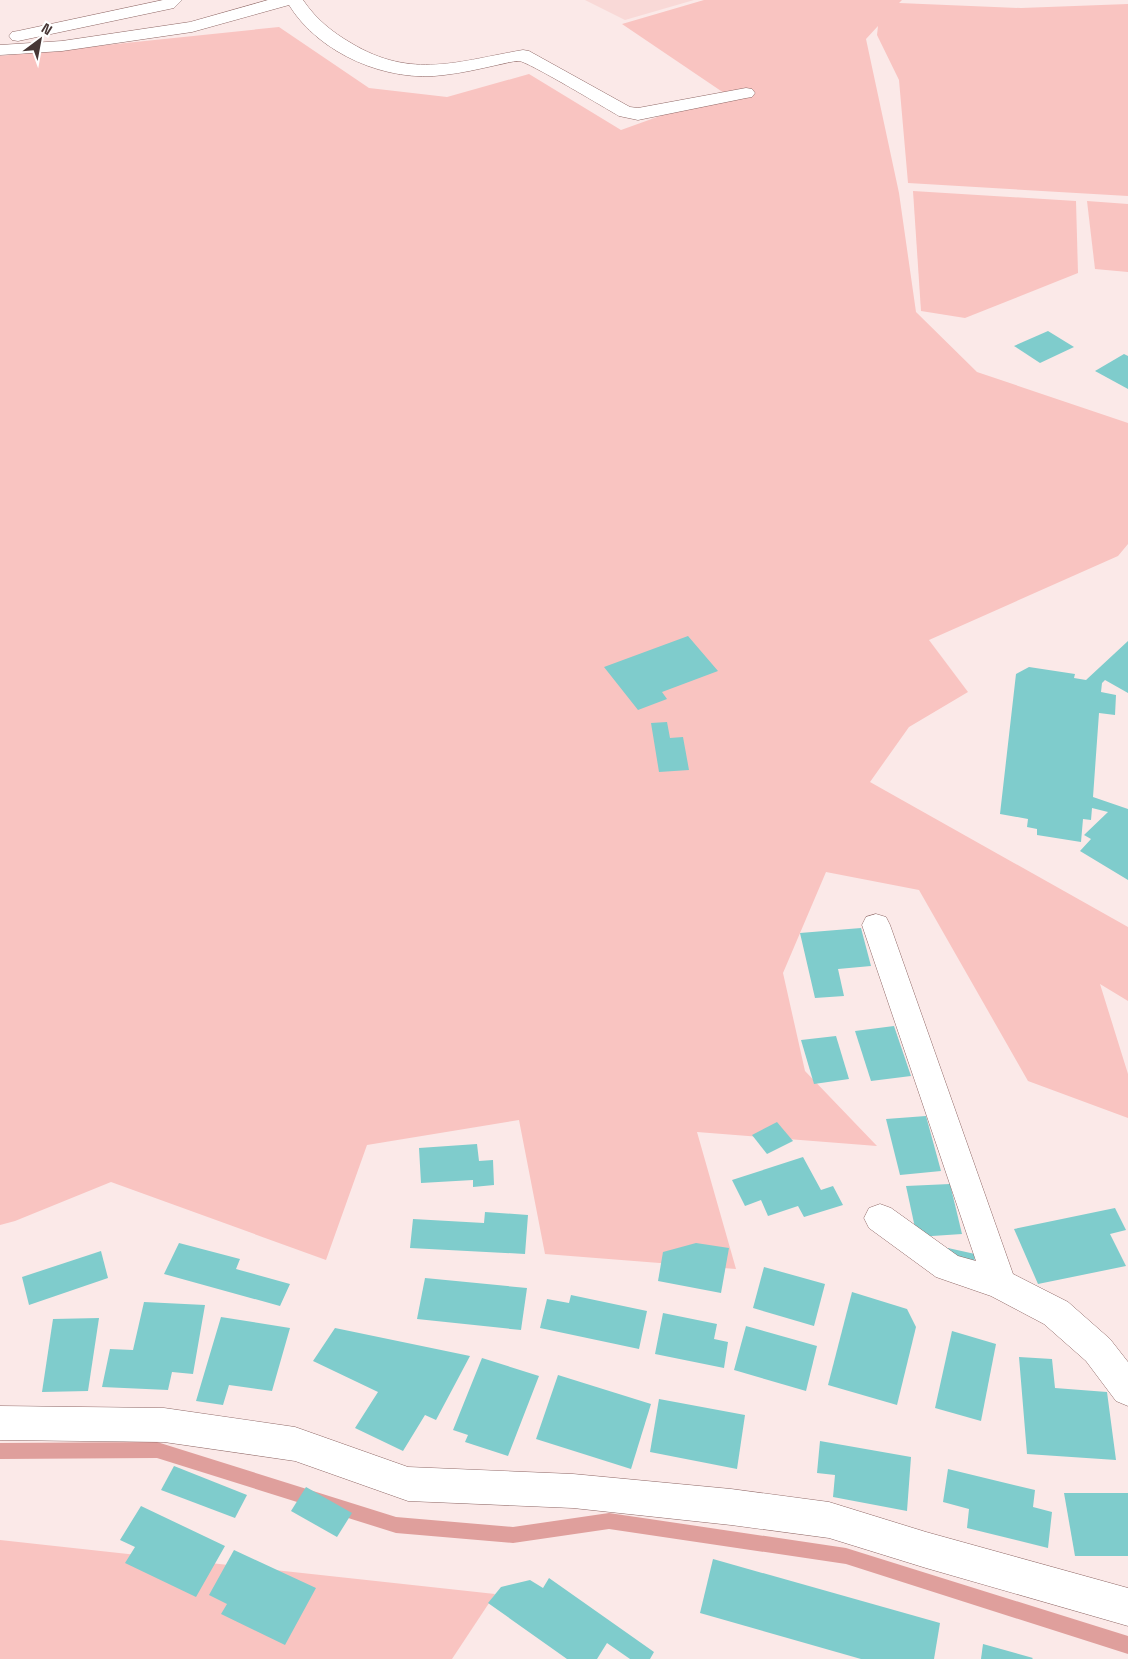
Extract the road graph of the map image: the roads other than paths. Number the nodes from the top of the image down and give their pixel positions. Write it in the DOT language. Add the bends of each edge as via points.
graph roads {
  1 [pos="174,0"];
  2 [pos="287,0"];
  3 [pos="295,0"];
  4 [pos="0,40"];
  5 [pos="0,50"];
  6 [pos="746,93"];
  7 [pos="876,925"];
  8 [pos="880,1218"];
  9 [pos="1000,1284"];
  10 [pos="1128,1390"];
  11 [pos="0,1424"];
  12 [pos="1128,1607"];
  1 -- 4 [label="street" via="168,4 66,16"];
  2 -- 5 [label="street" via="192,27 62,46"];
  3 -- 6 [label="street" via="307,18 343,47 370,61 399,68 434,71 523,55 625,112 638,114"];
  7 -- 9 [label="street"];
  8 -- 9 [label="street" via="948,1267"];
  9 -- 10 [label="street" via="1056,1313 1098,1350"];
  11 -- 12 [label="street" via="164,1425 295,1444 408,1484 573,1491 830,1520"];
}
